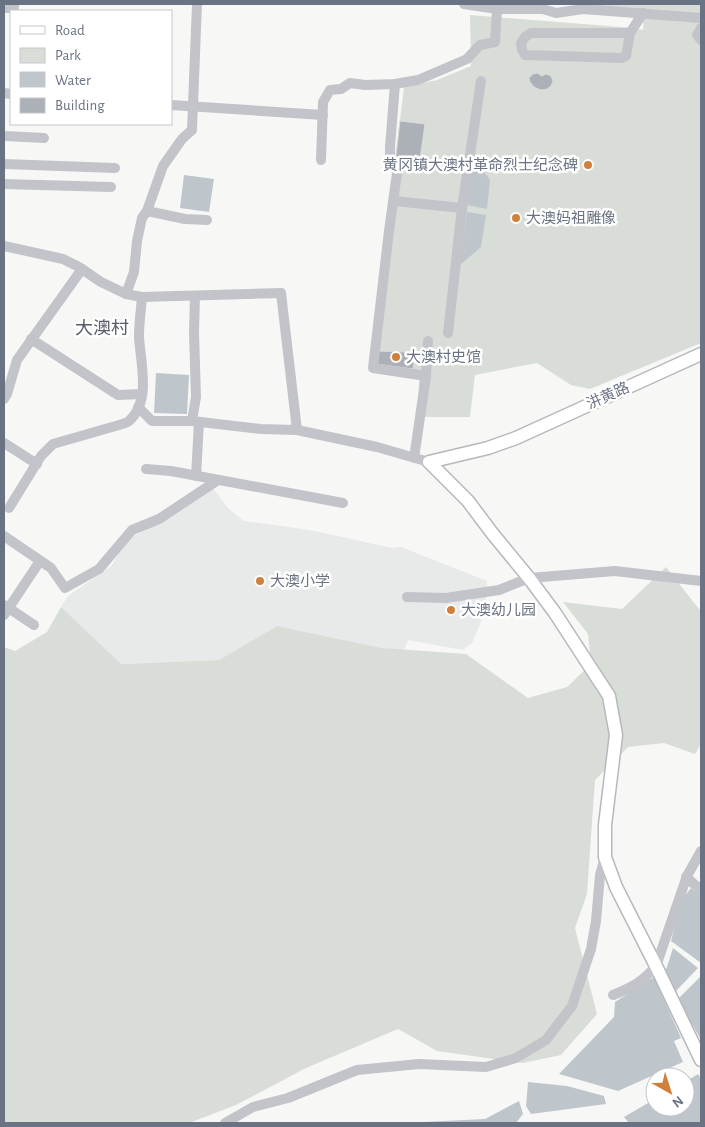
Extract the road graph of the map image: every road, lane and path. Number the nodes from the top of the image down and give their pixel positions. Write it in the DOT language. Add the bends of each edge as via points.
graph roads {
  1 [pos="14,4"];
  2 [pos="197,4"];
  3 [pos="464,4"];
  4 [pos="4,8"];
  5 [pos="557,8"];
  6 [pos="497,9"];
  7 [pos="643,13"];
  8 [pos="701,18"];
  9 [pos="701,28"];
  10 [pos="630,33"];
  11 [pos="701,40"];
  12 [pos="481,81"];
  13 [pos="395,84"];
  14 [pos="172,105"];
  15 [pos="192,107"];
  16 [pos="323,116"];
  17 [pos="4,136"];
  18 [pos="44,138"];
  19 [pos="321,160"];
  20 [pos="4,164"];
  21 [pos="115,168"];
  22 [pos="4,184"];
  23 [pos="111,187"];
  24 [pos="394,201"];
  25 [pos="462,208"];
  26 [pos="147,211"];
  27 [pos="207,220"];
  28 [pos="4,246"];
  29 [pos="82,269"];
  30 [pos="126,294"];
  31 [pos="195,296"];
  32 [pos="142,297"];
  33 [pos="448,333"];
  34 [pos="31,339"];
  35 [pos="428,341"];
  36 [pos="701,354"];
  37 [pos="426,376"];
  38 [pos="142,394"];
  39 [pos="4,399"];
  40 [pos="138,407"];
  41 [pos="196,421"];
  42 [pos="297,430"];
  43 [pos="4,443"];
  44 [pos="414,458"];
  45 [pos="429,462"];
  46 [pos="37,464"];
  47 [pos="146,468"];
  48 [pos="196,476"];
  49 [pos="218,480"];
  50 [pos="343,503"];
  51 [pos="9,508"];
  52 [pos="4,536"];
  53 [pos="40,561"];
  54 [pos="529,578"];
  55 [pos="701,581"];
  56 [pos="407,597"];
  57 [pos="5,610"];
  58 [pos="34,625"];
  59 [pos="701,852"];
  60 [pos="605,857"];
  61 [pos="686,878"];
  62 [pos="701,890"];
  63 [pos="656,966"];
  64 [pos="613,995"];
  65 [pos="701,1059"];
  66 [pos="225,1123"];
  1 -- 4 [label="street" via="14,8"];
  2 -- 15 [label="street"];
  3 -- 6 [label="street"];
  5 -- 6 [label="street"];
  5 -- 7 [label="street"];
  6 -- 13 [label="street" via="495,42 480,45 467,59 418,80"];
  7 -- 8 [label="street"];
  7 -- 10 [label="street"];
  9 -- 11 [label="street" via="697,35"];
  10 -- 10 [label="street" via="626,56 621,58 525,55 521,43 531,33"];
  12 -- 25 [label="street"];
  13 -- 16 [label="street" via="350,83 341,89 330,90 323,102"];
  13 -- 24 [label="street" via="390,147 390,160 398,173"];
  14 -- 15 [label="street"];
  15 -- 16 [label="street"];
  15 -- 26 [label="street" via="192,130 163,166"];
  16 -- 19 [label="street"];
  17 -- 18 [label="street"];
  20 -- 21 [label="street"];
  22 -- 23 [label="street"];
  24 -- 25 [label="street"];
  24 -- 37 [label="street" via="373,368"];
  25 -- 33 [label="street"];
  26 -- 27 [label="street"];
  26 -- 30 [label="street" via="142,218 134,272"];
  28 -- 29 [label="street" via="63,259"];
  29 -- 30 [label="street"];
  29 -- 34 [label="street"];
  30 -- 32 [label="street"];
  31 -- 32 [label="street"];
  31 -- 41 [label="street"];
  31 -- 42 [label="street" via="281,294"];
  32 -- 38 [label="street" via="139,336"];
  34 -- 38 [label="street" via="118,395"];
  34 -- 39 [label="street" via="17,360"];
  35 -- 37 [label="street"];
  36 -- 45 [label="main road, 汫黄路" via="516,438"];
  37 -- 44 [label="street"];
  38 -- 40 [label="street"];
  40 -- 41 [label="street" via="152,421"];
  40 -- 46 [label="street" via="129,421 53,444"];
  41 -- 42 [label="street"];
  41 -- 48 [label="street"];
  42 -- 44 [label="street"];
  43 -- 46 [label="street"];
  44 -- 45 [label="street"];
  45 -- 54 [label="main road" via="468,501"];
  46 -- 51 [label="street"];
  47 -- 48 [label="street"];
  48 -- 49 [label="street"];
  49 -- 50 [label="street"];
  49 -- 53 [label="street" via="159,519 132,530 99,570 65,588 51,568"];
  52 -- 53 [label="street"];
  53 -- 57 [label="street"];
  54 -- 55 [label="street" via="615,571"];
  54 -- 56 [label="street" via="499,590 446,598"];
  54 -- 60 [label="main road" via="556,613 609,696 616,735 605,825"];
  57 -- 58 [label="street"];
  59 -- 61 [label="street"];
  60 -- 63 [label="main road" via="616,887"];
  60 -- 66 [label="street" via="591,949 572,1006 546,1040 516,1058 486,1066 419,1064 357,1070 288,1098 253,1107"];
  61 -- 62 [label="street"];
  61 -- 63 [label="street"];
  63 -- 64 [label="street" via="646,978"];
  63 -- 65 [label="main road"];
}
